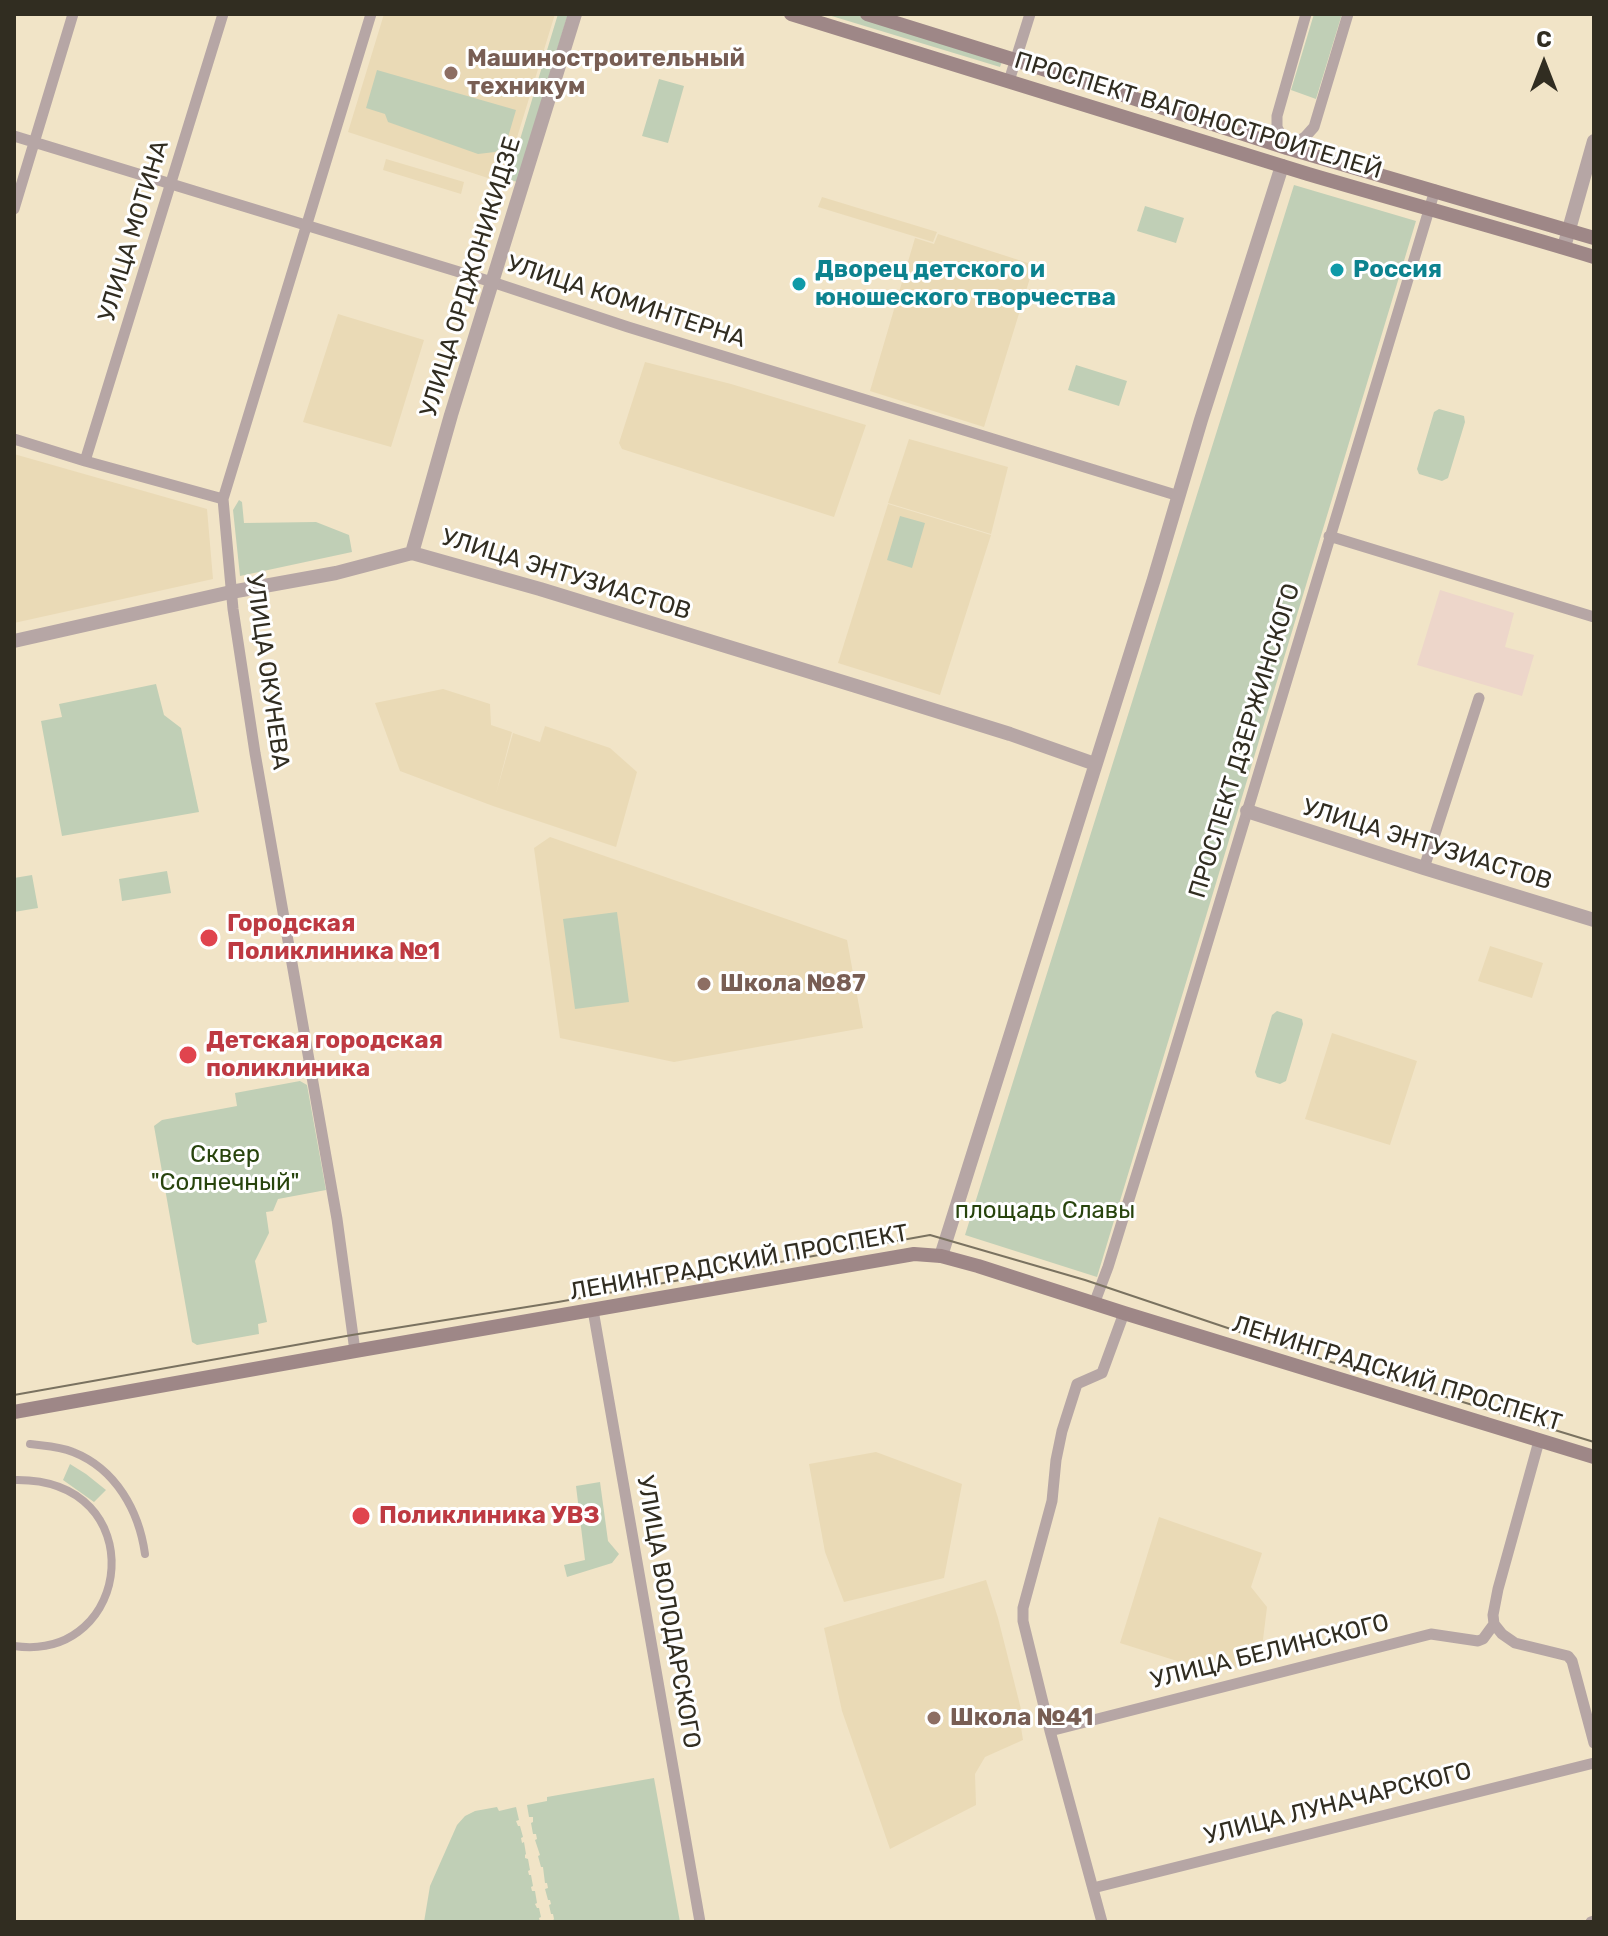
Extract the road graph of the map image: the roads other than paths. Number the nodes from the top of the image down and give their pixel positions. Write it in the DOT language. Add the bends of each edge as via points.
graph roads {
  1 [pos="73,14"];
  2 [pos="223,14"];
  3 [pos="371,14"];
  4 [pos="575,14"];
  5 [pos="791,14"];
  6 [pos="867,14"];
  7 [pos="1030,14"];
  8 [pos="1306,14"];
  9 [pos="1348,14"];
  10 [pos="1015,60"];
  11 [pos="1009,81"];
  12 [pos="14,136"];
  13 [pos="1594,141"];
  14 [pos="34,142"];
  15 [pos="1287,148"];
  16 [pos="1282,166"];
  17 [pos="171,185"];
  18 [pos="1435,190"];
  19 [pos="14,209"];
  20 [pos="1430,210"];
  21 [pos="307,225"];
  22 [pos="1569,231"];
  23 [pos="1594,238"];
  24 [pos="1564,247"];
  25 [pos="1594,257"];
  26 [pos="492,282"];
  27 [pos="14,439"];
  28 [pos="85,461"];
  29 [pos="1179,496"];
  30 [pos="223,499"];
  31 [pos="1329,536"];
  32 [pos="412,553"];
  33 [pos="231,592"];
  34 [pos="1594,617"];
  35 [pos="14,641"];
  36 [pos="1479,698"];
  37 [pos="1095,764"];
  38 [pos="1247,811"];
  39 [pos="1424,868"];
  40 [pos="1594,920"];
  41 [pos="941,1256"];
  42 [pos="1094,1304"];
  43 [pos="593,1310"];
  44 [pos="1124,1313"];
  45 [pos="355,1351"];
  46 [pos="14,1412"];
  47 [pos="1539,1441"];
  48 [pos="30,1444"];
  49 [pos="1594,1457"];
  50 [pos="14,1480"];
  51 [pos="145,1554"];
  52 [pos="1494,1624"];
  53 [pos="14,1646"];
  54 [pos="1050,1731"];
  55 [pos="1594,1743"];
  56 [pos="1594,1763"];
  57 [pos="1093,1888"];
  58 [pos="700,1922"];
  59 [pos="1102,1922"];
  1 -- 14 [label="street"];
  2 -- 17 [label="street, УЛИЦА МОТИНА"];
  3 -- 21 [label="street, УЛИЦА ОКУНЕВА"];
  4 -- 26 [label="street, УЛИЦА ОРДЖОНИКИДЗЕ"];
  5 -- 11 [label="main road, ПРОСПЕКТ ВАГОНОСТРОИТЕЛЕЙ"];
  6 -- 10 [label="main road, ПРОСПЕКТ ВАГОНОСТРОИТЕЛЕЙ"];
  7 -- 10 [label="street"];
  8 -- 15 [label="street" via="1277,116"];
  9 -- 15 [label="street" via="1314,127"];
  10 -- 11 [label="street"];
  10 -- 15 [label="main road, ПРОСПЕКТ ВАГОНОСТРОИТЕЛЕЙ"];
  11 -- 16 [label="main road, ПРОСПЕКТ ВАГОНОСТРОИТЕЛЕЙ"];
  12 -- 14 [label="street, УЛИЦА КОМИНТЕРНА"];
  13 -- 22 [label="street"];
  14 -- 17 [label="street, УЛИЦА КОМИНТЕРНА"];
  14 -- 19 [label="street"];
  15 -- 16 [label="main road"];
  15 -- 18 [label="main road, ПРОСПЕКТ ВАГОНОСТРОИТЕЛЕЙ"];
  16 -- 20 [label="main road, ПРОСПЕКТ ВАГОНОСТРОИТЕЛЕЙ"];
  16 -- 29 [label="street"];
  17 -- 21 [label="street, УЛИЦА КОМИНТЕРНА"];
  17 -- 28 [label="street, УЛИЦА МОТИНА"];
  18 -- 20 [label="street, ПРОСПЕКТ ДЗЕРЖИНСКОГО"];
  18 -- 22 [label="main road, ПРОСПЕКТ ВАГОНОСТРОИТЕЛЕЙ"];
  20 -- 24 [label="main road, ПРОСПЕКТ ВАГОНОСТРОИТЕЛЕЙ"];
  20 -- 31 [label="street, ПРОСПЕКТ ДЗЕРЖИНСКОГО"];
  21 -- 26 [label="street, УЛИЦА КОМИНТЕРНА"];
  21 -- 30 [label="street, УЛИЦА ОКУНЕВА"];
  22 -- 23 [label="main road, ПРОСПЕКТ ВАГОНОСТРОИТЕЛЕЙ"];
  22 -- 24 [label="street"];
  24 -- 25 [label="main road, ПРОСПЕКТ ВАГОНОСТРОИТЕЛЕЙ"];
  26 -- 29 [label="street, УЛИЦА КОМИНТЕРНА"];
  26 -- 32 [label="street, УЛИЦА ОРДЖОНИКИДЗЕ"];
  27 -- 28 [label="street"];
  28 -- 30 [label="street"];
  29 -- 37 [label="street"];
  30 -- 33 [label="street, УЛИЦА ОКУНЕВА"];
  31 -- 34 [label="street"];
  31 -- 38 [label="street, ПРОСПЕКТ ДЗЕРЖИНСКОГО"];
  32 -- 33 [label="street, УЛИЦА ЭНТУЗИАСТОВ"];
  32 -- 37 [label="street, УЛИЦА ЭНТУЗИАСТОВ"];
  33 -- 35 [label="street, УЛИЦА ЭНТУЗИАСТОВ"];
  33 -- 45 [label="street, УЛИЦА ОКУНЕВА"];
  36 -- 39 [label="street"];
  37 -- 41 [label="street"];
  38 -- 39 [label="street, УЛИЦА ЭНТУЗИАСТОВ"];
  38 -- 42 [label="street, ПРОСПЕКТ ДЗЕРЖИНСКОГО"];
  39 -- 40 [label="street, УЛИЦА ЭНТУЗИАСТОВ"];
  41 -- 42 [label="main road, ЛЕНИНГРАДСКИЙ ПРОСПЕКТ"];
  41 -- 43 [label="main road, ЛЕНИНГРАДСКИЙ ПРОСПЕКТ" via="914,1254"];
  42 -- 44 [label="main road, ЛЕНИНГРАДСКИЙ ПРОСПЕКТ"];
  43 -- 45 [label="main road, ЛЕНИНГРАДСКИЙ ПРОСПЕКТ"];
  43 -- 58 [label="street, УЛИЦА ВОЛОДАРСКОГО"];
  44 -- 47 [label="main road, ЛЕНИНГРАДСКИЙ ПРОСПЕКТ"];
  44 -- 54 [label="street" via="1102,1373 1077,1384 1024,1599 1023,1621"];
  45 -- 46 [label="main road, ЛЕНИНГРАДСКИЙ ПРОСПЕКТ"];
  47 -- 49 [label="main road, ЛЕНИНГРАДСКИЙ ПРОСПЕКТ"];
  47 -- 52 [label="street" via="1498,1589"];
  48 -- 51 [label="street" via="72,1451 107,1474 134,1510"];
  50 -- 53 [label="street" via="58,1485 85,1502 105,1528 112,1559 104,1599 84,1626 54,1643"];
  52 -- 54 [label="street, УЛИЦА БЕЛИНСКОГО" via="1478,1641 1431,1634"];
  52 -- 55 [label="street" via="1515,1643 1568,1656"];
  54 -- 57 [label="street"];
  56 -- 57 [label="street, УЛИЦА ЛУНАЧАРСКОГО"];
  57 -- 59 [label="street"];
}
